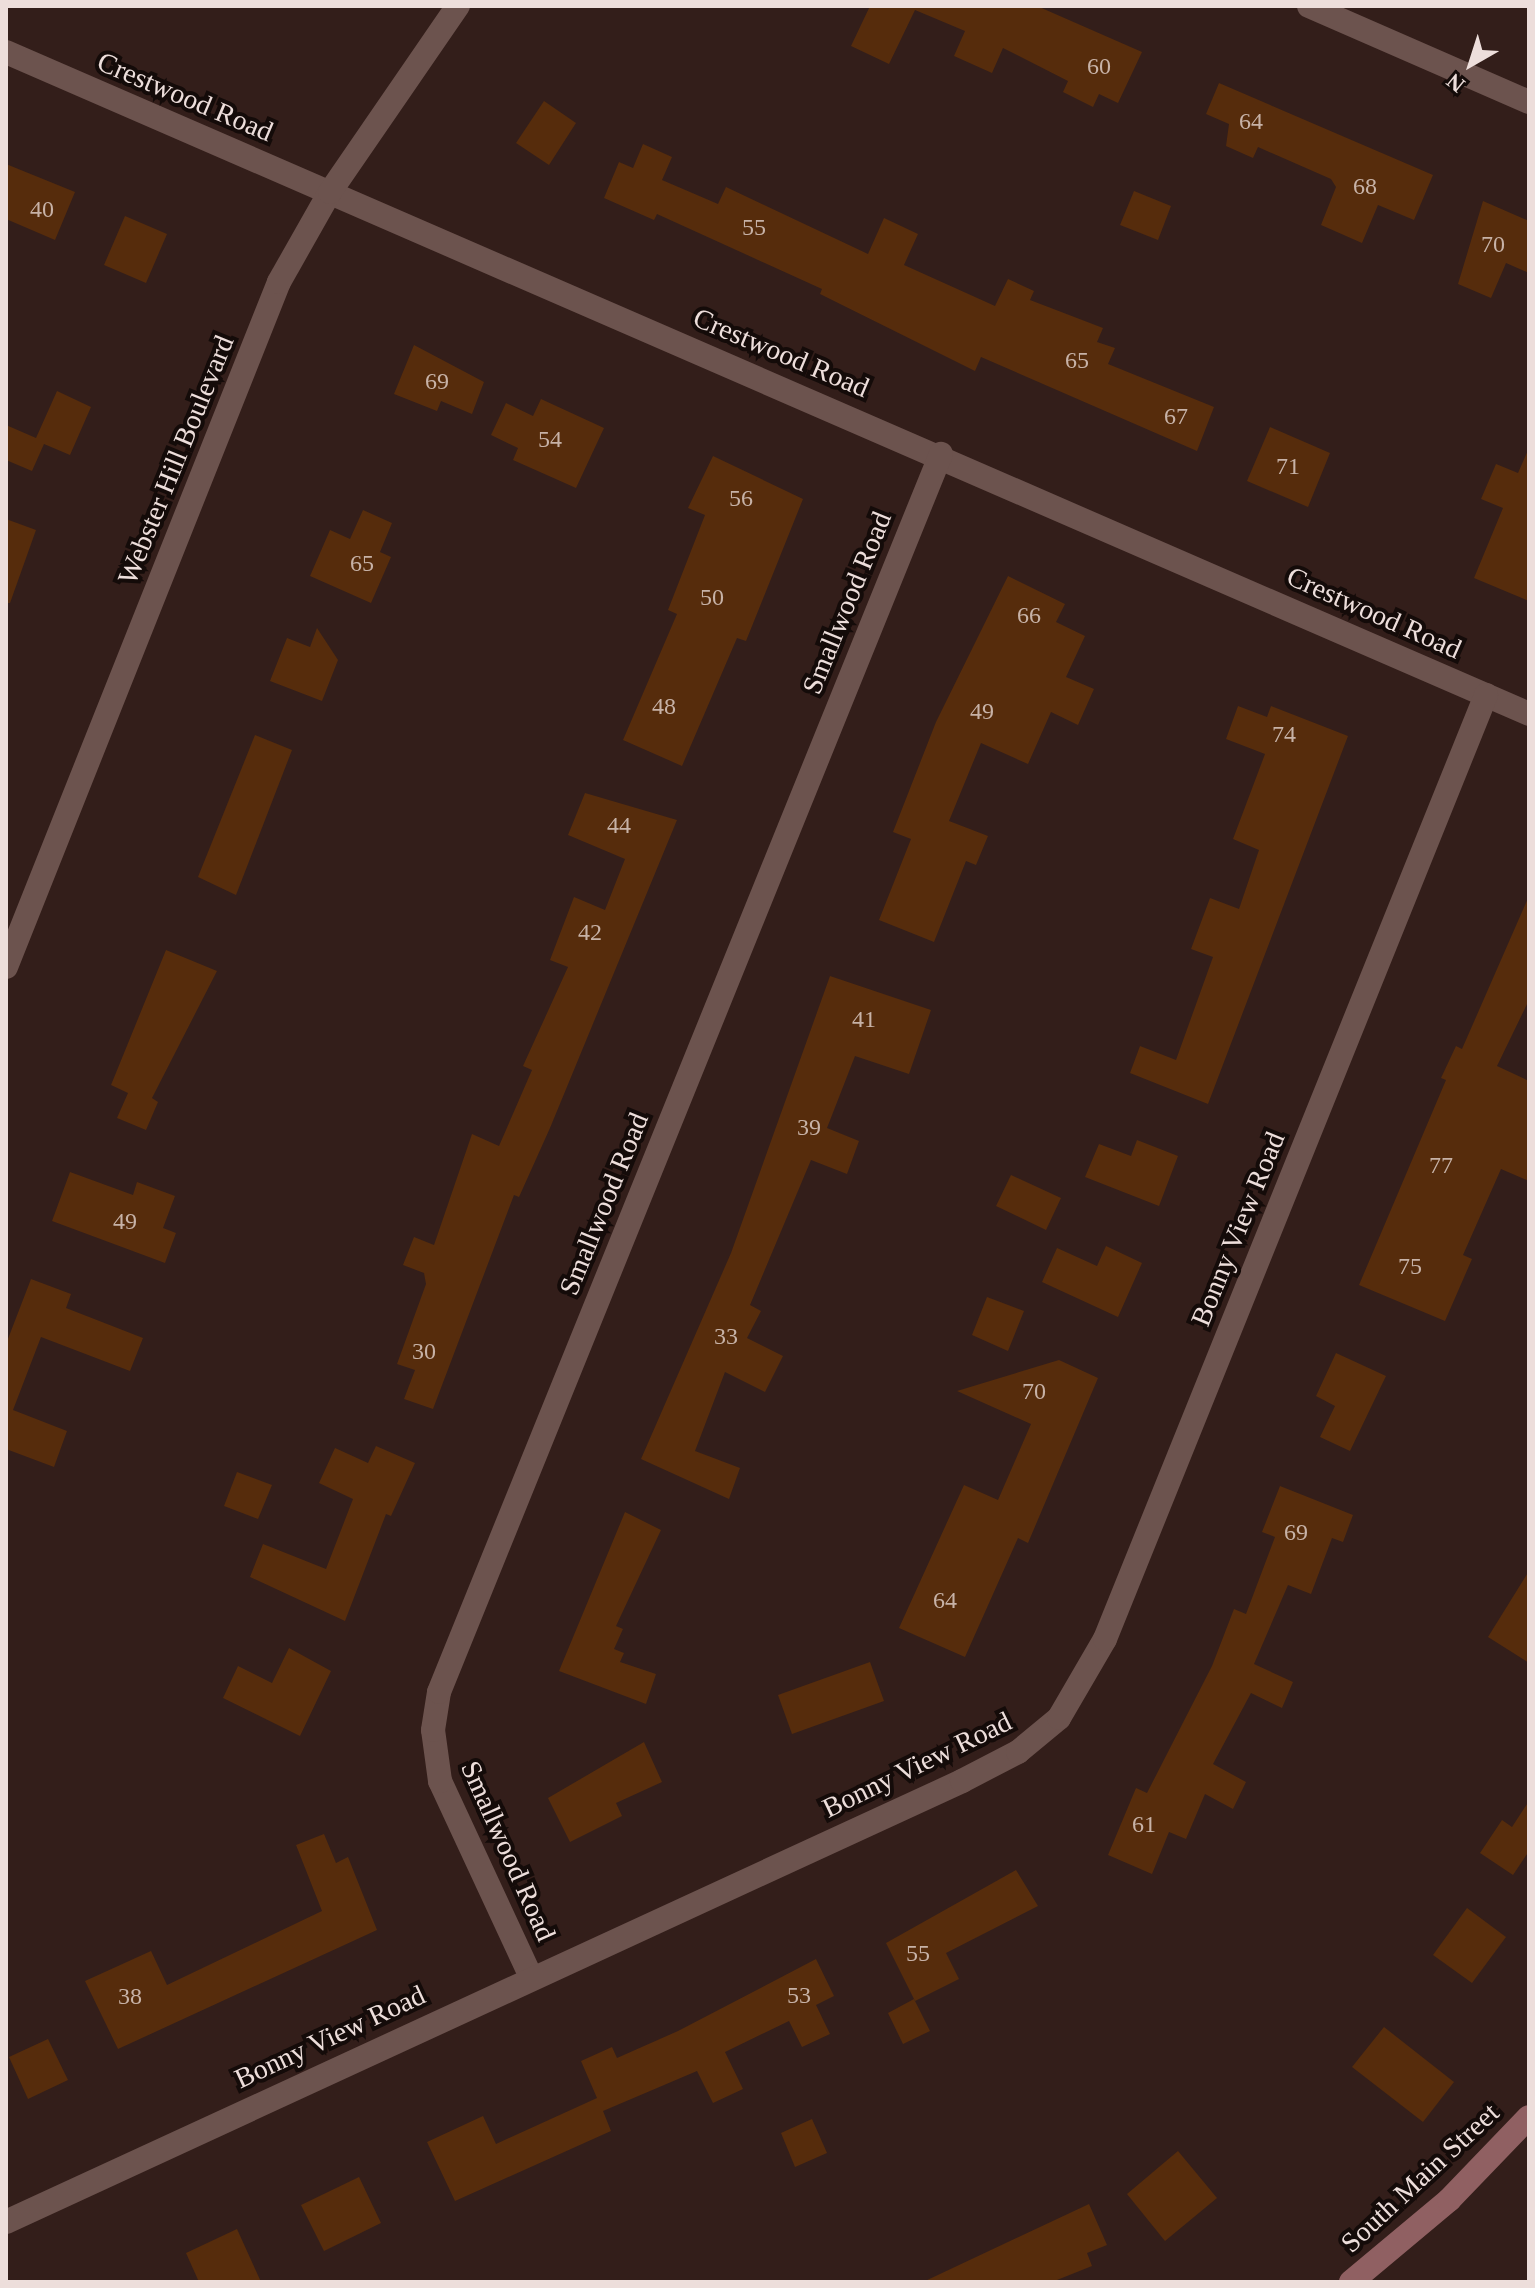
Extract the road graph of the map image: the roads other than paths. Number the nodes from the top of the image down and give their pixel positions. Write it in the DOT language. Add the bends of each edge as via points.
graph roads {
  1 [pos="458,6"];
  2 [pos="1309,6"];
  3 [pos="6,52"];
  4 [pos="1529,102"];
  5 [pos="330,192"];
  6 [pos="941,454"];
  7 [pos="1486,695"];
  8 [pos="1529,714"];
  9 [pos="6,967"];
  10 [pos="531,1977"];
  11 [pos="1529,2117"];
  12 [pos="6,2222"];
  13 [pos="1351,2282"];
  1 -- 5 [label="street, Webster Hill Boulevard"];
  2 -- 4 [label="street"];
  3 -- 5 [label="street, Crestwood Road"];
  5 -- 6 [label="street, Crestwood Road"];
  5 -- 9 [label="street, Webster Hill Boulevard" via="279,282"];
  6 -- 7 [label="street, Crestwood Road"];
  6 -- 10 [label="street, Smallwood Road" via="439,1692 433,1730 440,1781"];
  7 -- 8 [label="street, Crestwood Road"];
  7 -- 10 [label="street, Bonny View Road" via="1105,1639 1076,1695 1018,1752"];
  10 -- 12 [label="street, Bonny View Road"];
  11 -- 13 [label="main road, South Main Street" via="1449,2200"];
}
